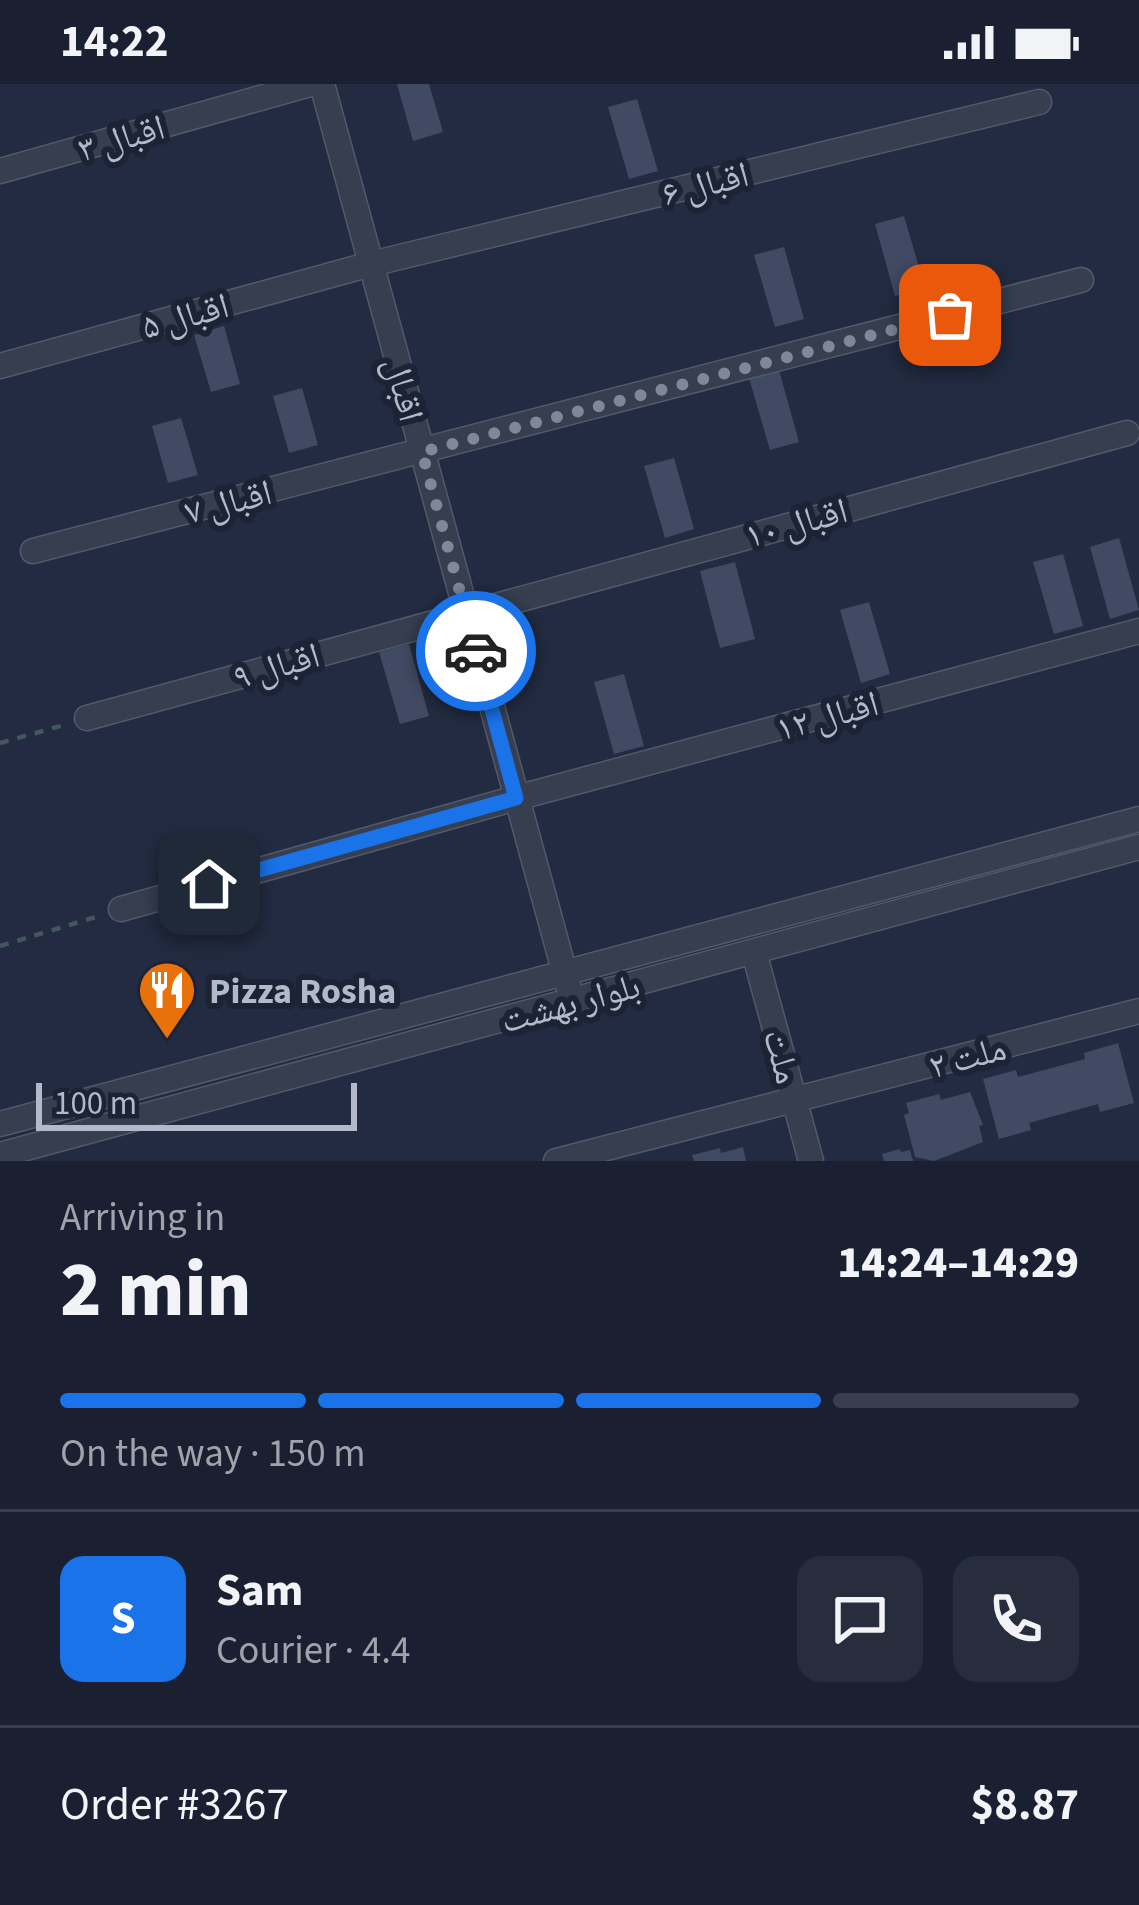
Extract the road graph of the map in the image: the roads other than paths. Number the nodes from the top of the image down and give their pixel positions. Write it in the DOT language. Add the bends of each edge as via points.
graph roads {
  1 [pos="310,84"];
  2 [pos="322,84"];
  3 [pos="1039,102"];
  4 [pos="0,171"];
  5 [pos="371,264"];
  6 [pos="1081,280"];
  7 [pos="0,367"];
  8 [pos="1127,433"];
  9 [pos="422,452"];
  10 [pos="33,551"];
  11 [pos="465,612"];
  12 [pos="1139,632"];
  13 [pos="87,718"];
  14 [pos="516,798"];
  15 [pos="1139,819"];
  16 [pos="1139,847"];
  17 [pos="121,909"];
  18 [pos="754,952"];
  19 [pos="564,972"];
  20 [pos="573,1001"];
  21 [pos="1139,1010"];
  22 [pos="795,1102"];
  23 [pos="0,1124"];
  24 [pos="0,1155"];
  25 [pos="556,1161"];
  26 [pos="812,1161"];
  1 -- 4 [label="street, اقبال ۳"];
  2 -- 5 [label="street, اقبال"];
  3 -- 5 [label="street, اقبال ۶"];
  5 -- 7 [label="street, اقبال ۵"];
  5 -- 9 [label="street, اقبال"];
  6 -- 9 [label="street, اقبال ۷"];
  8 -- 11 [label="street, اقبال ۱۰"];
  9 -- 10 [label="street, اقبال ۷"];
  9 -- 11 [label="street, اقبال"];
  11 -- 13 [label="street, اقبال ۹"];
  11 -- 14 [label="street, اقبال"];
  12 -- 14 [label="street, اقبال ۱۲"];
  14 -- 17 [label="street, اقبال ۱۲"];
  14 -- 19 [label="street, اقبال"];
  15 -- 19 [label="street, بلوار بهشت"];
  16 -- 18 [label="street, بلوار بهشت"];
  18 -- 20 [label="street, بلوار بهشت"];
  18 -- 22 [label="street, ملت"];
  19 -- 20 [label="street, اقبال"];
  19 -- 23 [label="street, بلوار بهشت"];
  20 -- 24 [label="street, بلوار بهشت"];
  21 -- 22 [label="street, ملت ۲"];
  22 -- 25 [label="street, ملت ۲"];
  22 -- 26 [label="street, ملت"];
}
